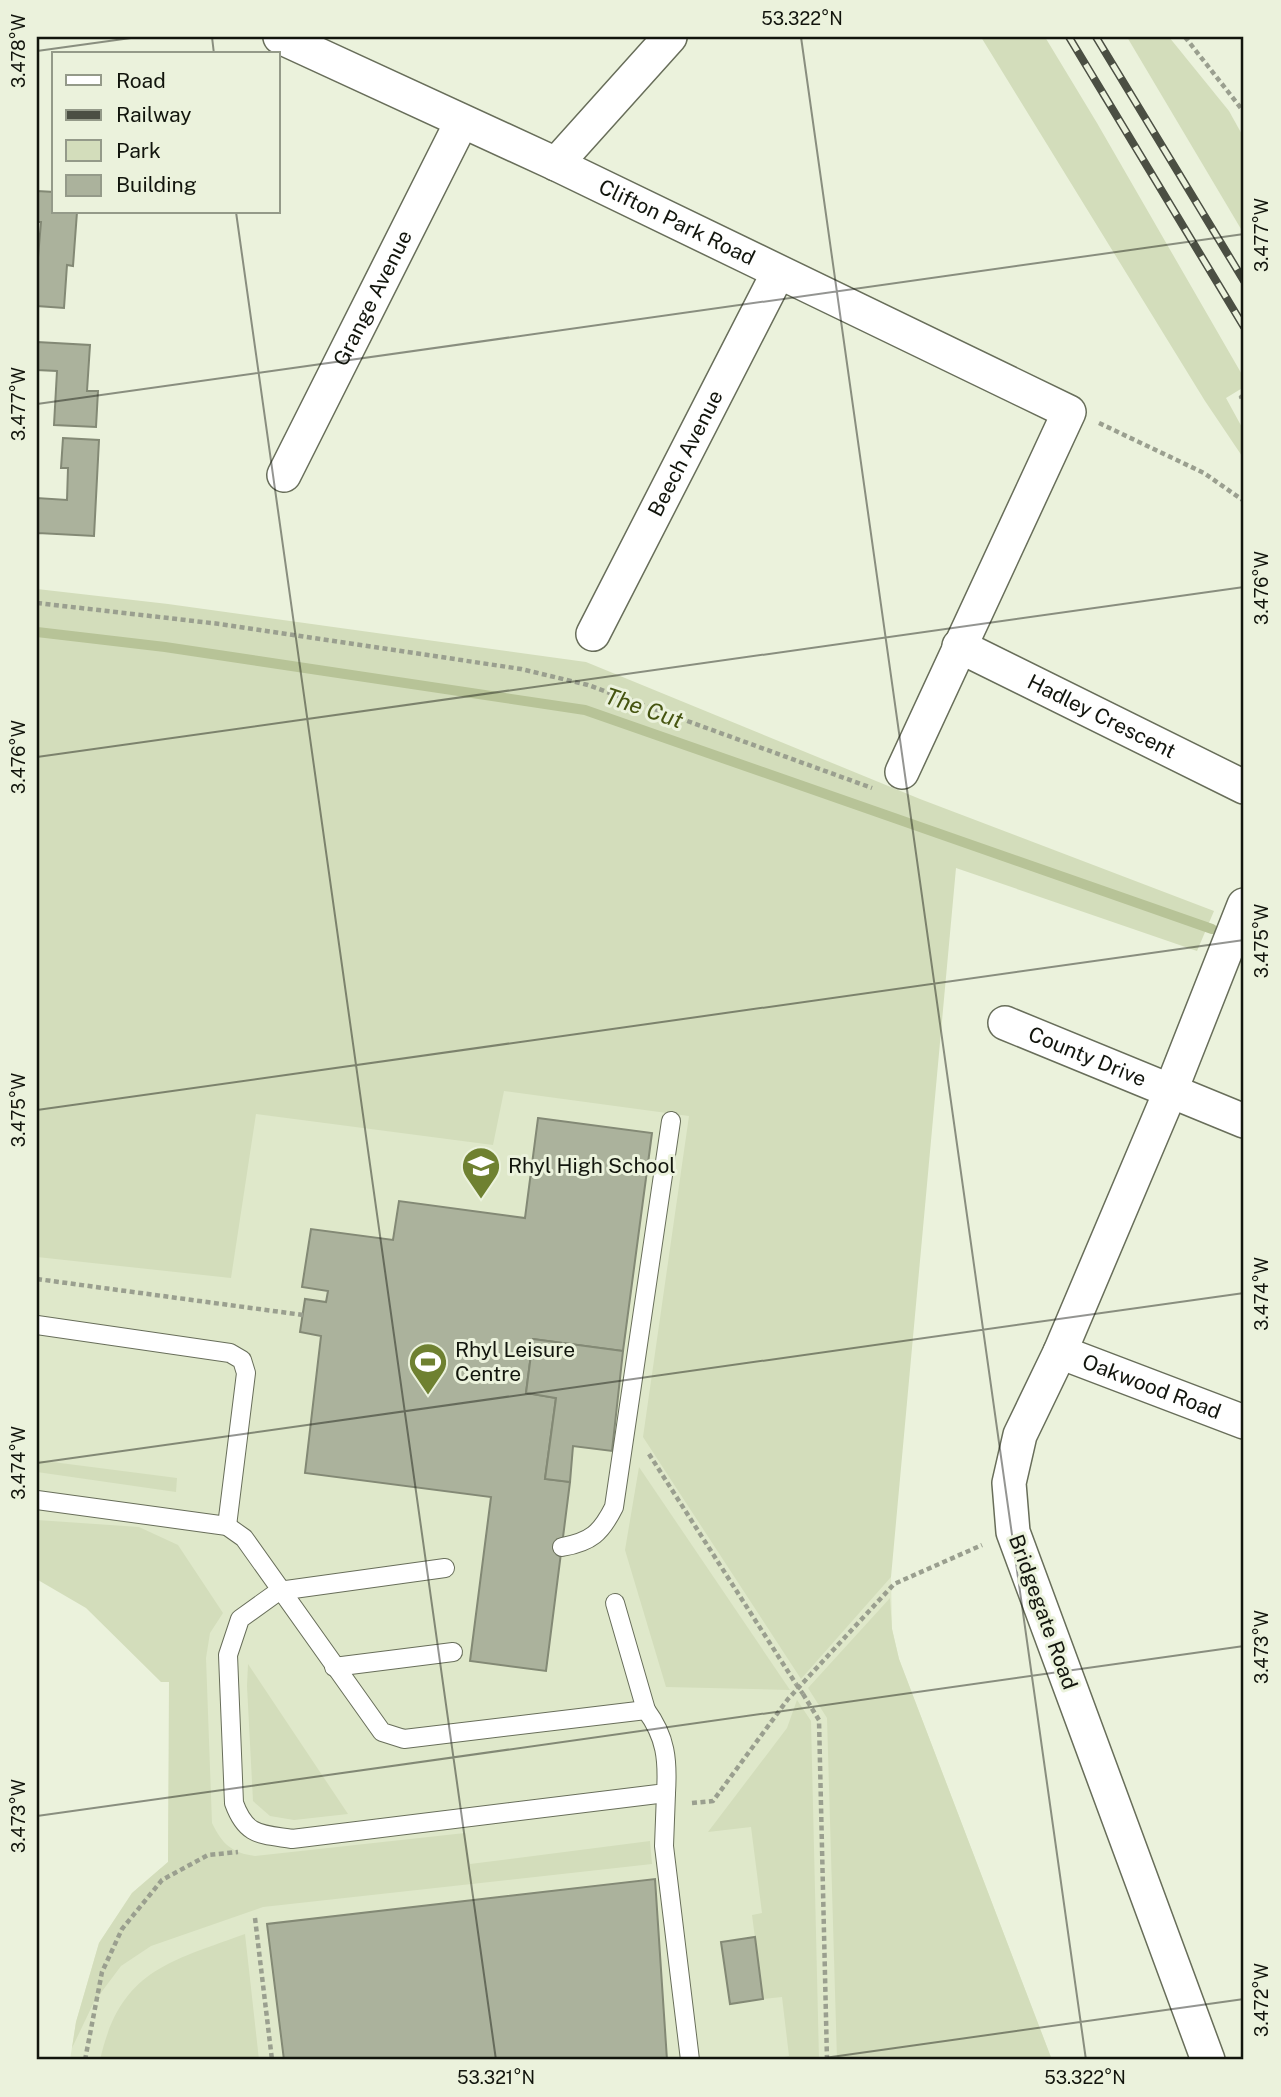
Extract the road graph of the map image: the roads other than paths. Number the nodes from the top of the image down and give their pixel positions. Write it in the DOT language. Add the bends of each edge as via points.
graph roads {
  1 [pos="280,37"];
  2 [pos="670,37"];
  3 [pos="461,123"];
  4 [pos="556,164"];
  5 [pos="778,273"];
  6 [pos="284,475"];
  7 [pos="593,634"];
  8 [pos="959,646"];
  9 [pos="902,772"];
  10 [pos="1244,787"];
  11 [pos="1244,905"];
  12 [pos="1005,1023"];
  13 [pos="1171,1090"];
  14 [pos="671,1121"];
  15 [pos="1244,1121"];
  16 [pos="37,1325"];
  17 [pos="1060,1352"];
  18 [pos="1244,1422"];
  19 [pos="37,1500"];
  20 [pos="226,1526"];
  21 [pos="562,1547"];
  22 [pos="445,1568"];
  23 [pos="279,1591"];
  24 [pos="615,1603"];
  25 [pos="453,1652"];
  26 [pos="334,1667"];
  27 [pos="646,1710"];
  28 [pos="666,1800"];
  29 [pos="690,2060"];
  30 [pos="1208,2060"];
  1 -- 3 [label="street, Clifton Park Road"];
  2 -- 4 [label="street"];
  3 -- 4 [label="street, Clifton Park Road"];
  3 -- 6 [label="street, Grange Avenue"];
  4 -- 5 [label="street, Clifton Park Road"];
  5 -- 7 [label="street, Beech Avenue"];
  5 -- 8 [label="street, Clifton Park Road" via="1069,412"];
  8 -- 9 [label="street"];
  8 -- 10 [label="street, Hadley Crescent"];
  11 -- 13 [label="street"];
  12 -- 13 [label="street, County Drive"];
  13 -- 15 [label="street, County Drive"];
  13 -- 17 [label="street, Bridgegate Road"];
  14 -- 21 [label="lane" via="614,1507 603,1527 583,1544"];
  16 -- 20 [label="lane" via="230,1353 242,1360 246,1373"];
  17 -- 18 [label="street, Oakwood Road"];
  17 -- 30 [label="street, Bridgegate Road" via="1020,1434 1009,1483 1013,1532"];
  19 -- 20 [label="lane"];
  20 -- 23 [label="lane" via="244,1538"];
  22 -- 23 [label="lane"];
  23 -- 26 [label="lane"];
  23 -- 28 [label="lane" via="240,1619 228,1655 234,1803 240,1820 257,1834 292,1839"];
  24 -- 27 [label="lane"];
  25 -- 26 [label="lane"];
  26 -- 27 [label="lane" via="382,1732 404,1739"];
  27 -- 28 [label="lane" via="659,1728 668,1764"];
  28 -- 29 [label="lane" via="664,1846"];
}
